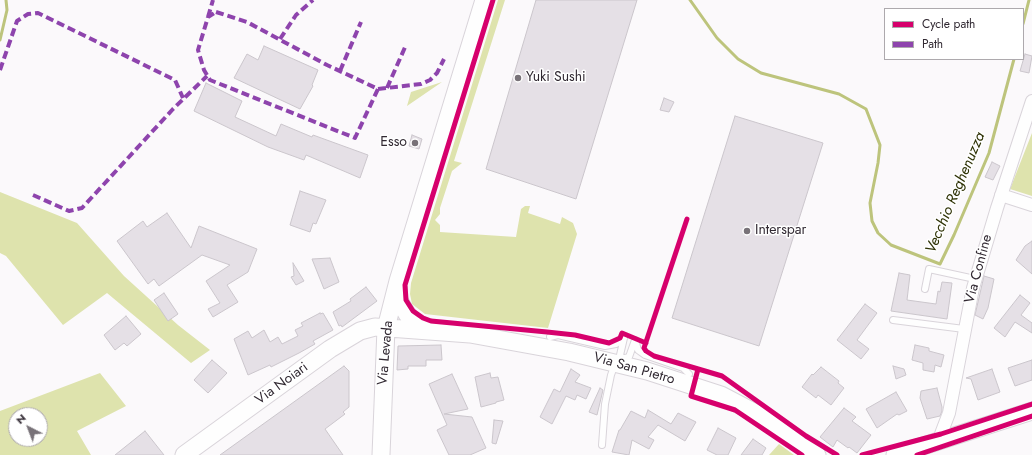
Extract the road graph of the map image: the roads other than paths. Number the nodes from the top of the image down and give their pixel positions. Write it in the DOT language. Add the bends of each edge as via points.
graph roads {
  1 [pos="484,0"];
  2 [pos="1032,101"];
  3 [pos="1001,195"];
  4 [pos="1032,205"];
  5 [pos="975,279"];
  6 [pos="398,282"];
  7 [pos="925,289"];
  8 [pos="893,320"];
  9 [pos="386,328"];
  10 [pos="964,329"];
  11 [pos="434,331"];
  12 [pos="470,334"];
  13 [pos="550,337"];
  14 [pos="622,358"];
  15 [pos="683,378"];
  16 [pos="1032,411"];
  17 [pos="943,440"];
  18 [pos="602,445"];
  19 [pos="184,455"];
  20 [pos="382,455"];
  21 [pos="817,455"];
  22 [pos="895,455"];
  1 -- 6 [label="street, Via Levada"];
  2 -- 3 [label="street, Via Confine"];
  3 -- 4 [label="street"];
  3 -- 5 [label="street, Via Confine"];
  5 -- 7 [label="lane" via="929,269"];
  5 -- 10 [label="street, Via Confine"];
  6 -- 9 [label="street, Via Levada"];
  6 -- 11 [label="street, Via San Pietro" via="401,307 414,322"];
  8 -- 10 [label="lane"];
  9 -- 11 [label="street, Via San Pietro"];
  9 -- 19 [label="street, Via Noiari" via="375,327 347,337"];
  9 -- 20 [label="street, Via Levada"];
  10 -- 17 [label="street, Via Confine" via="950,413 941,434"];
  11 -- 12 [label="street, Via San Pietro"];
  12 -- 13 [label="street" via="504,332"];
  12 -- 14 [label="street, Via San Pietro" via="562,351"];
  13 -- 14 [label="street"];
  13 -- 14 [label="lane" via="558,335 606,346 616,344 624,338"];
  14 -- 15 [label="street"];
  14 -- 15 [label="lane" via="635,340 638,350 645,356 683,368"];
  14 -- 18 [label="lane" via="611,375 605,404"];
  15 -- 21 [label="street" via="722,387"];
  16 -- 17 [label="street"];
  17 -- 22 [label="street"];
}
